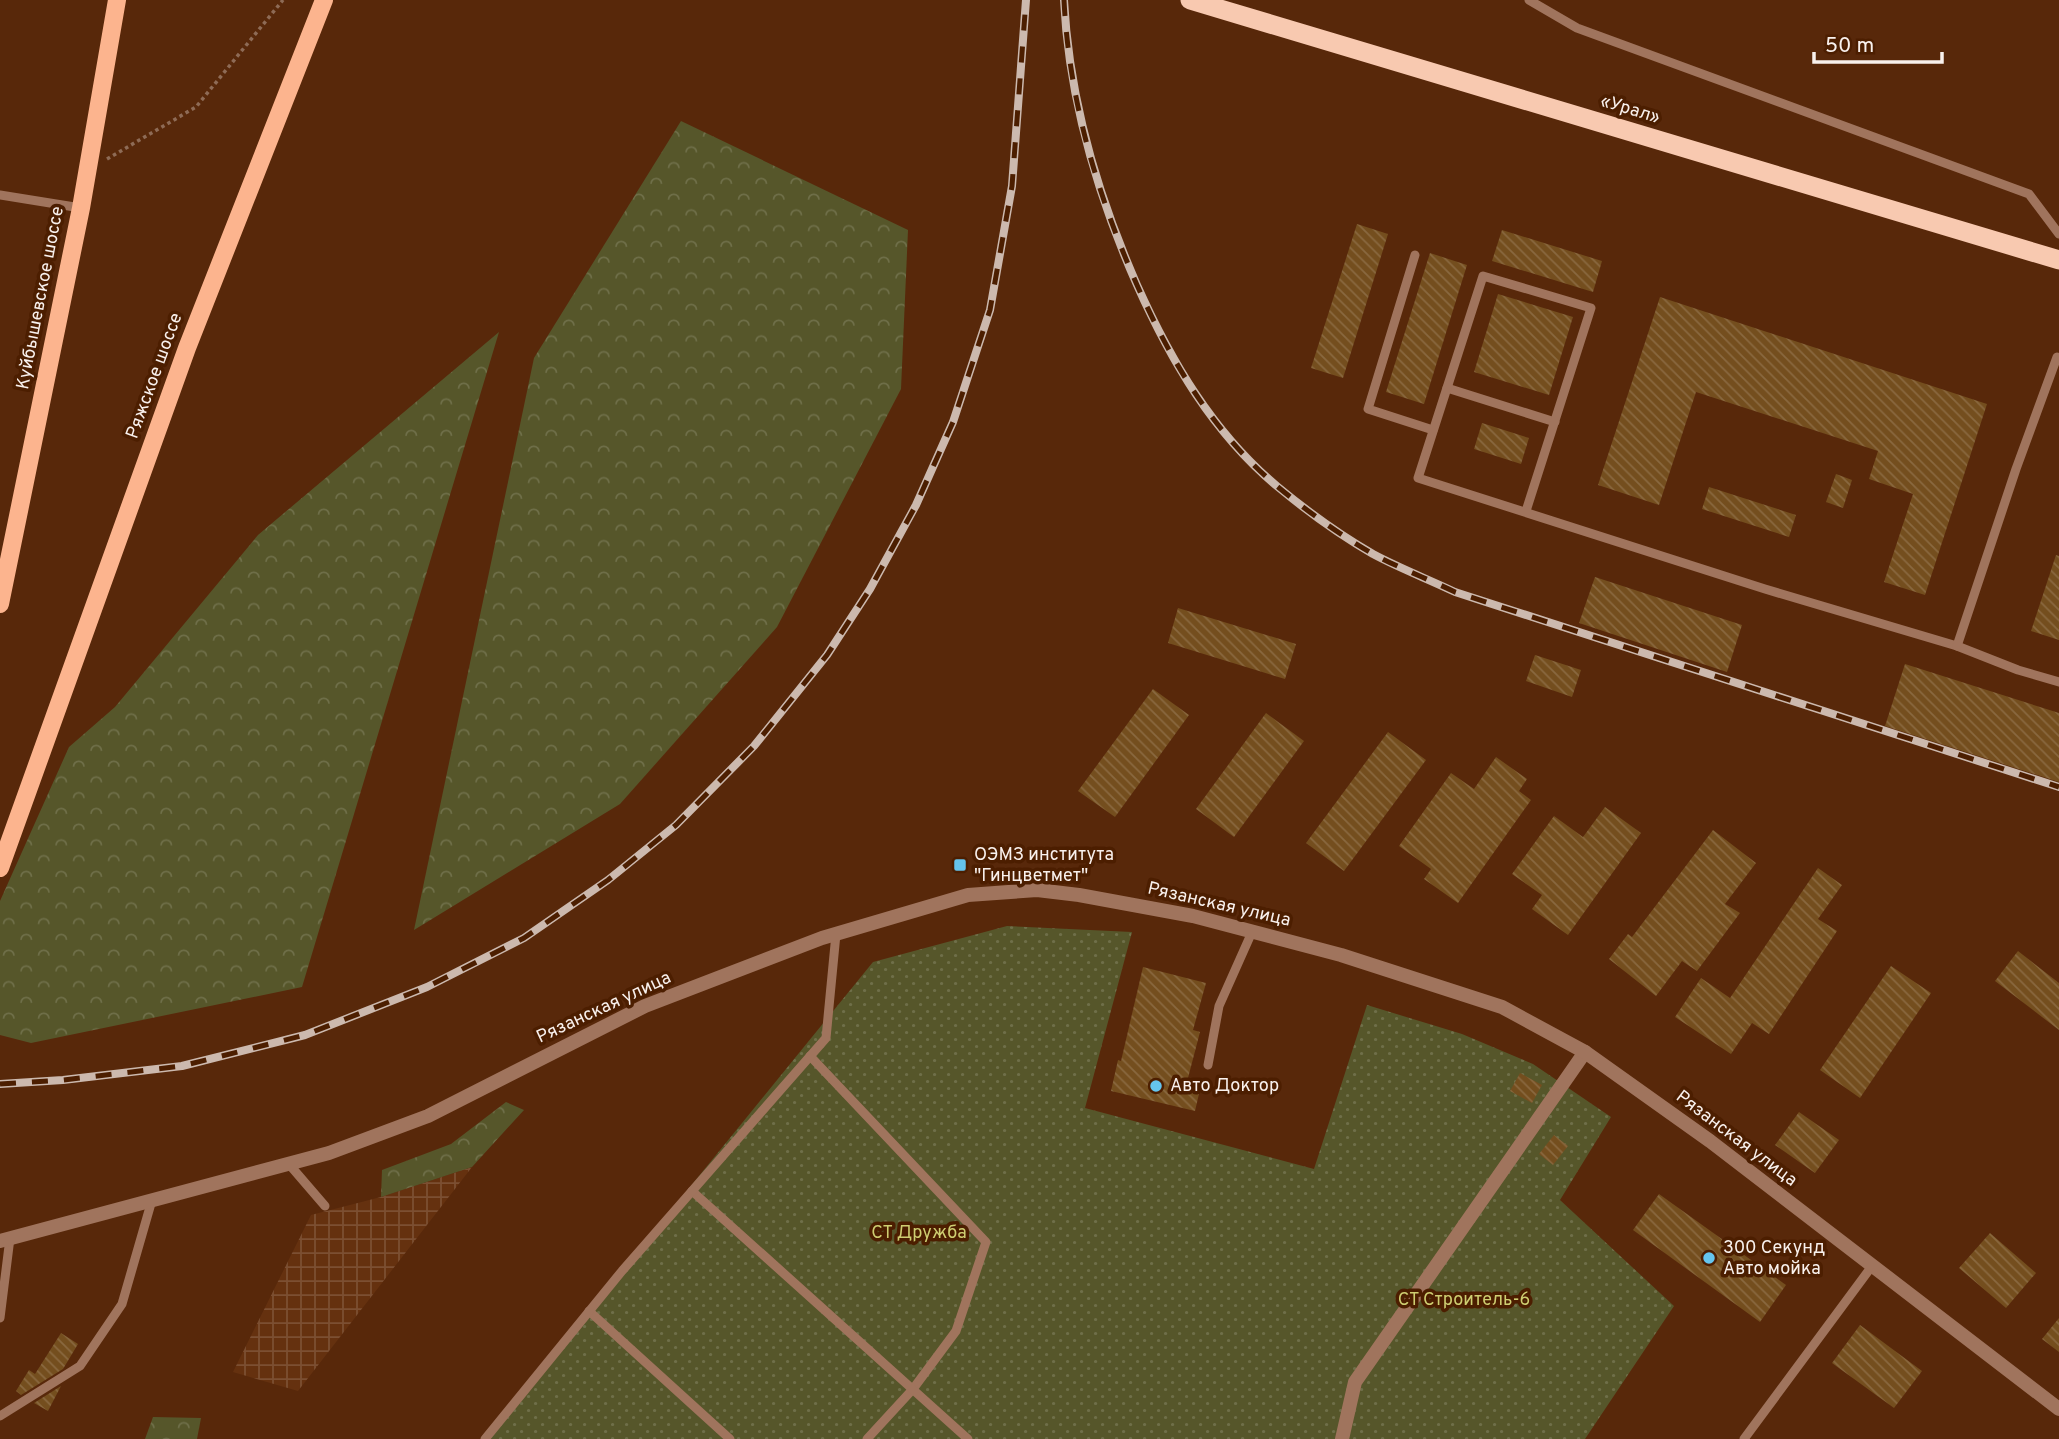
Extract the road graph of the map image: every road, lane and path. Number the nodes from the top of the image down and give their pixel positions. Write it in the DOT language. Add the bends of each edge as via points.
graph roads {
  1 [pos="117,0"];
  2 [pos="283,0"];
  3 [pos="324,0"];
  4 [pos="1190,0"];
  5 [pos="1529,0"];
  6 [pos="87,171"];
  7 [pos="0,195"];
  8 [pos="81,208"];
  9 [pos="2059,234"];
  10 [pos="1415,255"];
  11 [pos="2059,260"];
  12 [pos="2058,356"];
  13 [pos="1447,388"];
  14 [pos="1555,422"];
  15 [pos="1433,430"];
  16 [pos="1526,511"];
  17 [pos="0,604"];
  18 [pos="1957,646"];
  19 [pos="2059,682"];
  20 [pos="35,771"];
  21 [pos="0,835"];
  22 [pos="0,868"];
  23 [pos="1252,932"];
  24 [pos="836,934"];
  25 [pos="1585,1052"];
  26 [pos="810,1056"];
  27 [pos="1208,1065"];
  28 [pos="288,1163"];
  29 [pos="692,1191"];
  30 [pos="152,1200"];
  31 [pos="325,1206"];
  32 [pos="5,1240"];
  33 [pos="1872,1266"];
  34 [pos="589,1311"];
  35 [pos="0,1318"];
  36 [pos="913,1389"];
  37 [pos="2059,1409"];
  38 [pos="0,1416"];
  39 [pos="486,1439"];
  40 [pos="730,1439"];
  41 [pos="867,1439"];
  42 [pos="968,1439"];
  43 [pos="1342,1439"];
  44 [pos="1744,1439"];
  1 -- 6 [label="main road, Куйбышевское шоссе"];
  2 -- 6 [label="path" via="196,107"];
  3 -- 20 [label="main road, Ряжское шоссе" via="187,348"];
  4 -- 11 [label="highway, «Урал»"];
  5 -- 9 [label="lane" via="1577,28 2029,194"];
  6 -- 8 [label="main road, Куйбышевское шоссе"];
  7 -- 8 [label="lane"];
  8 -- 17 [label="main road, Куйбышевское шоссе"];
  10 -- 15 [label="lane" via="1368,409"];
  12 -- 18 [label="lane"];
  13 -- 14 [label="lane"];
  13 -- 14 [label="lane" via="1483,276 1591,308"];
  13 -- 15 [label="lane"];
  14 -- 16 [label="lane"];
  15 -- 16 [label="lane" via="1418,478"];
  16 -- 18 [label="lane"];
  18 -- 19 [label="lane"];
  20 -- 21 [label="main road, Ряжское шоссе"];
  20 -- 22 [label="main road, Ряжское шоссе"];
  23 -- 24 [label="street, Рязанская улица" via="1194,916 1037,890 968,895"];
  23 -- 25 [label="street, Рязанская улица" via="1502,1007"];
  23 -- 27 [label="lane" via="1219,1006"];
  24 -- 26 [label="lane" via="826,1038"];
  24 -- 28 [label="street, Рязанская улица" via="645,1006 428,1116 329,1153"];
  25 -- 33 [label="street, Рязанская улица"];
  25 -- 43 [label="street" via="1355,1382"];
  26 -- 29 [label="lane"];
  26 -- 36 [label="lane" via="986,1242 956,1331"];
  28 -- 30 [label="street, Рязанская улица"];
  28 -- 31 [label="lane"];
  29 -- 34 [label="lane"];
  29 -- 36 [label="lane"];
  30 -- 32 [label="street, Рязанская улица"];
  30 -- 38 [label="lane" via="122,1304 80,1366"];
  32 -- 35 [label="lane"];
  33 -- 37 [label="street, Рязанская улица"];
  33 -- 44 [label="lane"];
  34 -- 39 [label="lane"];
  34 -- 40 [label="lane"];
  36 -- 41 [label="lane"];
  36 -- 42 [label="lane"];
}
